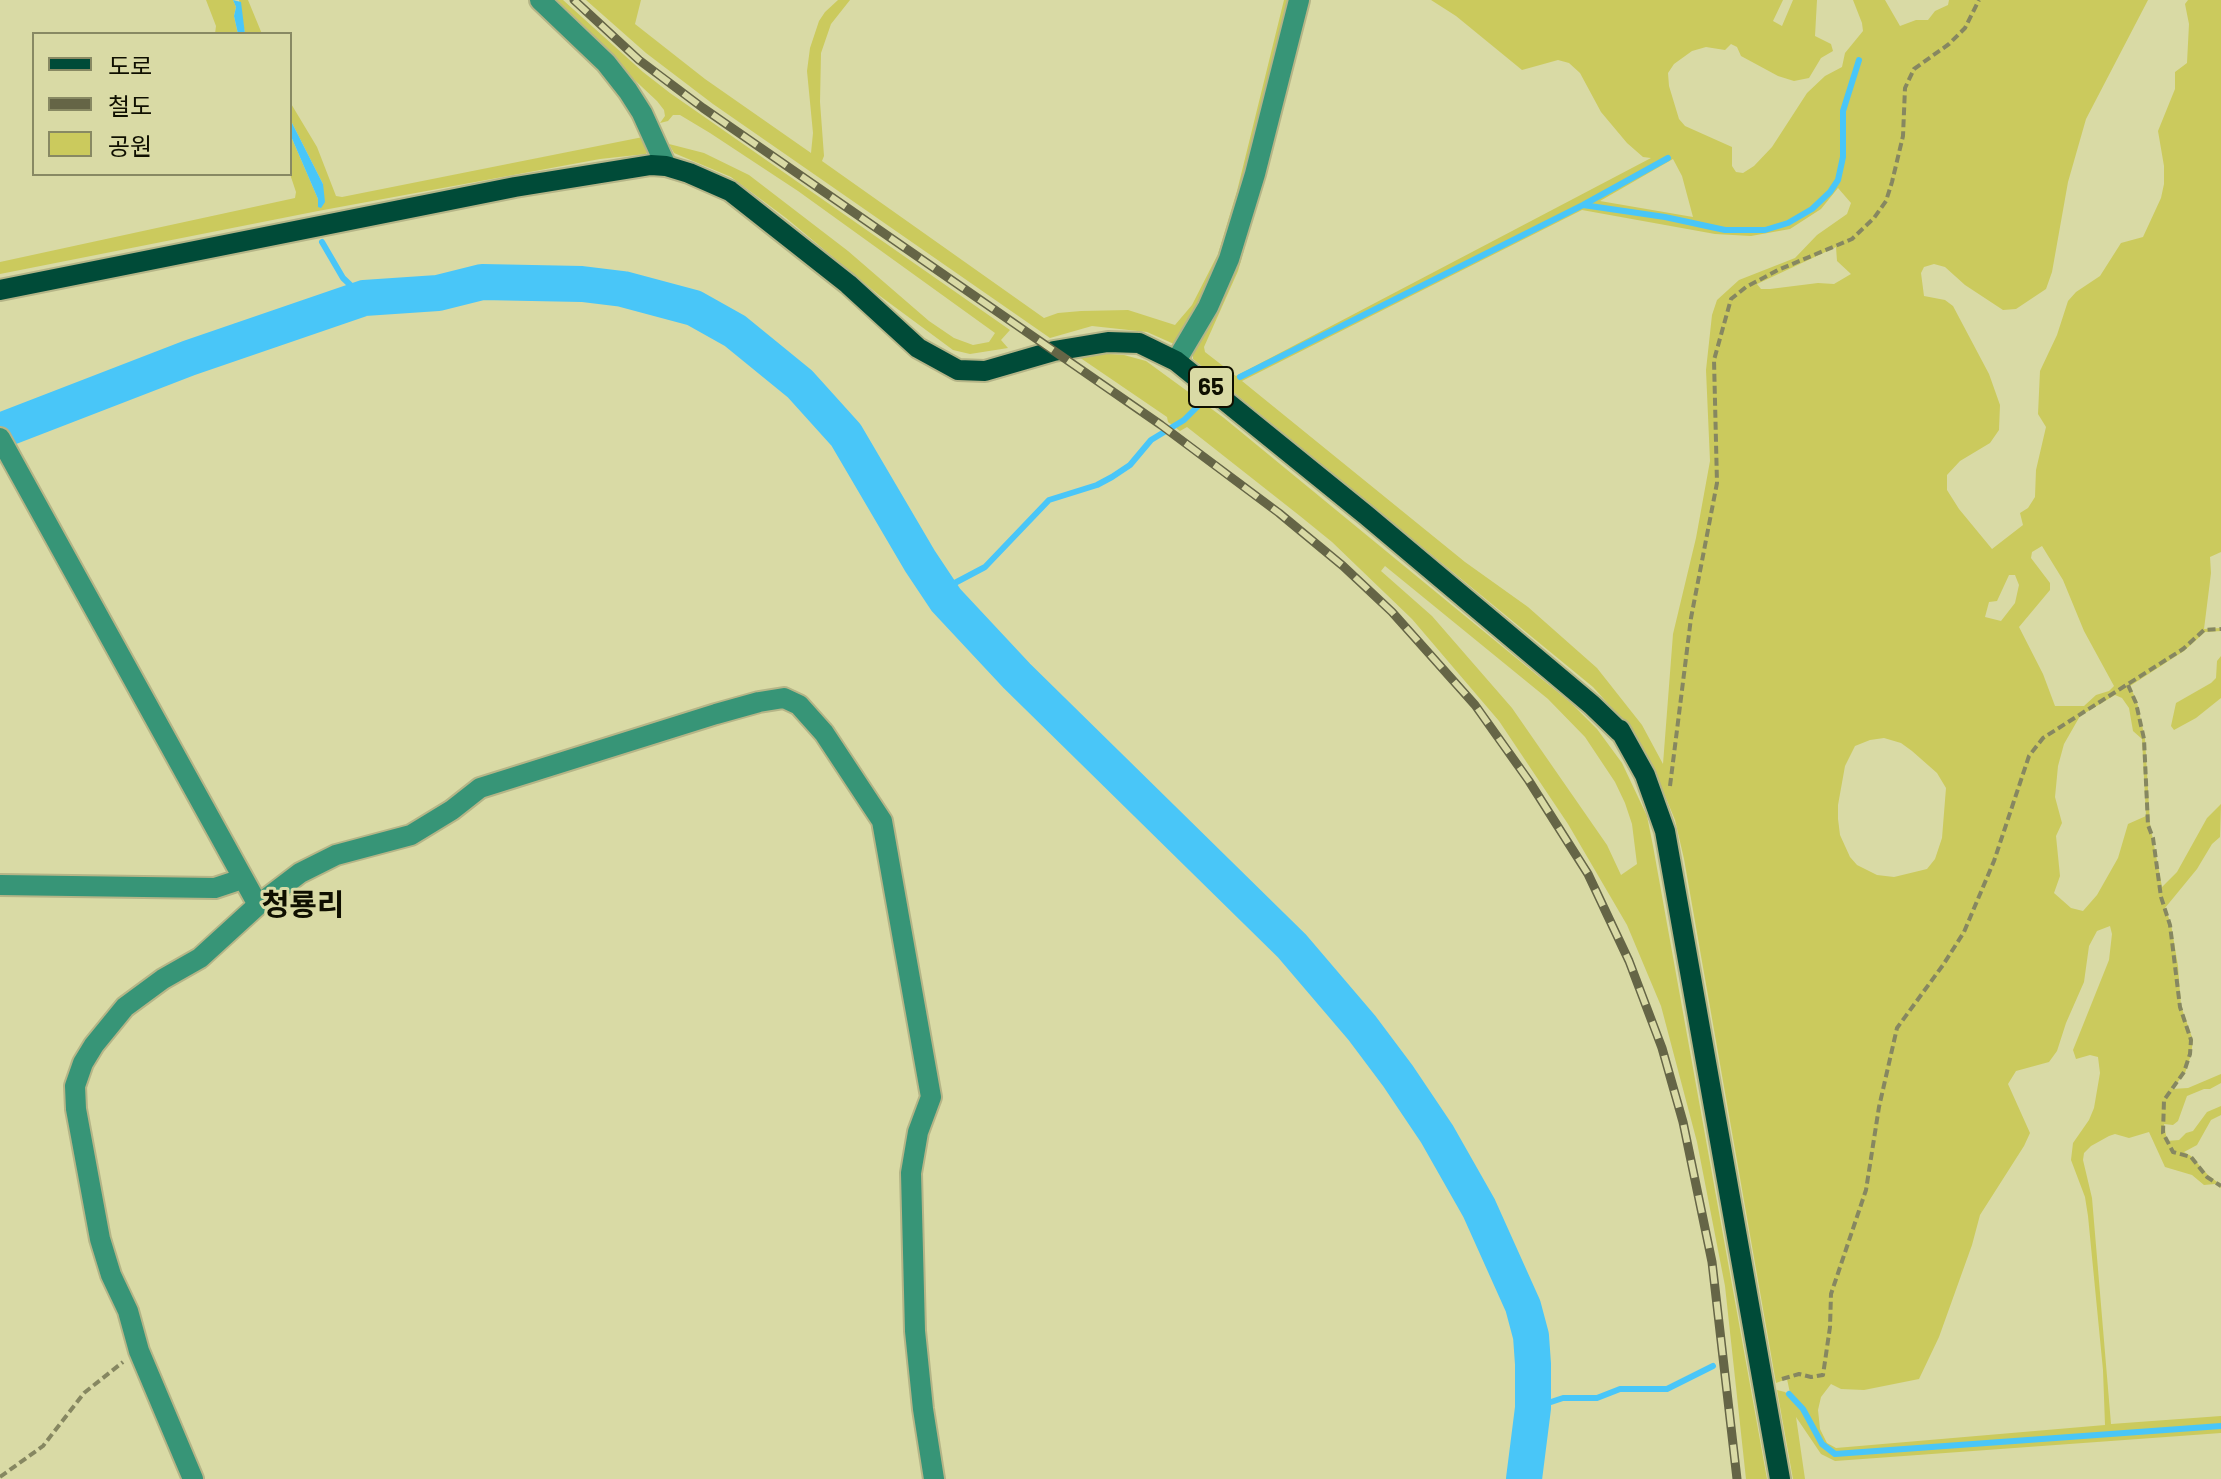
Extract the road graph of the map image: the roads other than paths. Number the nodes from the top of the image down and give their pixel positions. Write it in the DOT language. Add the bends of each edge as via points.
graph roads {
  1 [pos="540,0"];
  2 [pos="1299,0"];
  3 [pos="666,166"];
  4 [pos="0,290"];
  5 [pos="1176,361"];
  6 [pos="0,438"];
  7 [pos="242,879"];
  8 [pos="0,885"];
  9 [pos="258,905"];
  10 [pos="193,1479"];
  11 [pos="934,1479"];
  12 [pos="1780,1479"];
  1 -- 3 [label="street" via="628,91"];
  2 -- 5 [label="street" via="1229,259"];
  3 -- 4 [label="main road, 65" via="515,187"];
  3 -- 5 [label="main road, 65" via="730,191 848,284 918,348 958,370 985,371 1108,342 1139,343"];
  5 -- 12 [label="main road, 65" via="1592,705 1620,730 1645,775 1665,831"];
  6 -- 7 [label="street"];
  7 -- 8 [label="street" via="215,888"];
  7 -- 9 [label="street"];
  9 -- 10 [label="street" via="200,958 125,1007 83,1063 75,1086 100,1239 139,1351"];
  9 -- 11 [label="street" via="300,873 336,855 411,835 480,788 759,702 784,698 799,705 824,733 882,821 908,958 931,1097 911,1173 915,1331"];
}
